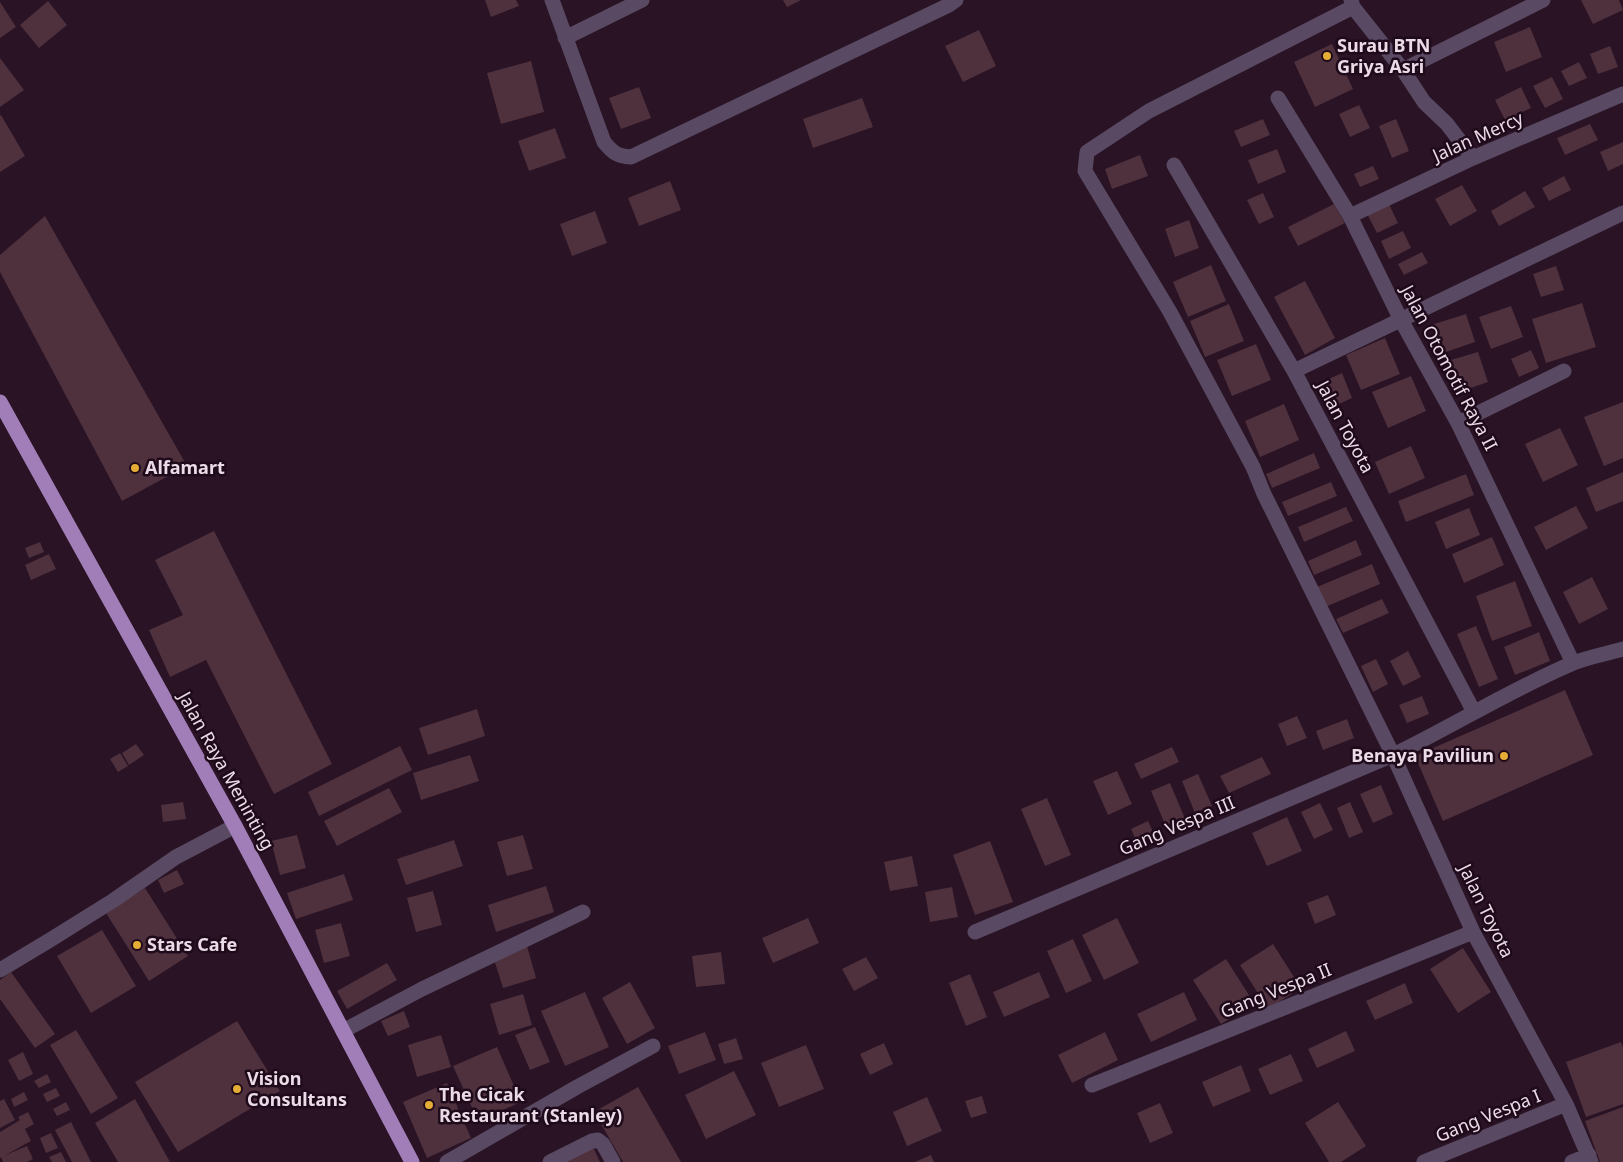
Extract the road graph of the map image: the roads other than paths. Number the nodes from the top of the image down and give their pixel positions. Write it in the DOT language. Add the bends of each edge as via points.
graph roads {
  1 [pos="552,0"];
  2 [pos="642,0"];
  3 [pos="956,0"];
  4 [pos="1542,0"];
  5 [pos="1352,3"];
  6 [pos="565,38"];
  7 [pos="1403,70"];
  8 [pos="1623,94"];
  9 [pos="1278,98"];
  10 [pos="1473,158"];
  11 [pos="1174,165"];
  12 [pos="1623,213"];
  13 [pos="1350,216"];
  14 [pos="1402,320"];
  15 [pos="1294,371"];
  16 [pos="1564,371"];
  17 [pos="0,402"];
  18 [pos="1458,423"];
  19 [pos="1623,649"];
  20 [pos="1573,663"];
  21 [pos="1474,712"];
  22 [pos="1393,755"];
  23 [pos="235,826"];
  24 [pos="582,912"];
  25 [pos="975,932"];
  26 [pos="1473,932"];
  27 [pos="0,970"];
  28 [pos="343,1031"];
  29 [pos="652,1046"];
  30 [pos="1092,1085"];
  31 [pos="1566,1104"];
  32 [pos="1590,1158"];
  33 [pos="412,1162"];
  34 [pos="447,1162"];
  35 [pos="550,1162"];
  36 [pos="613,1162"];
  37 [pos="1424,1162"];
  38 [pos="1572,1162"];
  1 -- 6 [label="street"];
  2 -- 6 [label="street"];
  3 -- 6 [label="street" via="631,156 613,152 604,142"];
  4 -- 7 [label="street"];
  5 -- 7 [label="street"];
  5 -- 22 [label="street, Jalan Toyota" via="1149,111 1087,152 1085,171 1170,312 1253,467"];
  7 -- 10 [label="street" via="1424,102 1447,124"];
  8 -- 10 [label="street, Jalan Mercy"];
  9 -- 13 [label="street, Jalan Otomotif Raya II"];
  10 -- 13 [label="street, Jalan Mercy"];
  11 -- 15 [label="street, Jalan Toyota"];
  12 -- 14 [label="street"];
  13 -- 14 [label="street, Jalan Otomotif Raya II"];
  14 -- 15 [label="street"];
  14 -- 18 [label="street, Jalan Otomotif Raya II"];
  15 -- 21 [label="street, Jalan Toyota"];
  16 -- 18 [label="street"];
  17 -- 23 [label="highway, Jalan Raya Meninting"];
  18 -- 20 [label="street, Jalan Otomotif Raya II"];
  19 -- 20 [label="street"];
  20 -- 21 [label="street"];
  21 -- 22 [label="street"];
  22 -- 25 [label="street, Gang Vespa III"];
  22 -- 26 [label="street, Jalan Toyota"];
  23 -- 27 [label="street" via="176,857 106,905"];
  23 -- 28 [label="highway, Jalan Raya Meninting"];
  24 -- 28 [label="street"];
  26 -- 30 [label="street, Gang Vespa II"];
  26 -- 31 [label="street, Jalan Toyota"];
  28 -- 33 [label="highway, Jalan Raya Meninting"];
  29 -- 34 [label="street"];
  31 -- 32 [label="street, Jalan Toyota"];
  31 -- 37 [label="street, Gang Vespa I"];
  32 -- 38 [label="street"];
  35 -- 36 [label="street" via="598,1140"];
}
